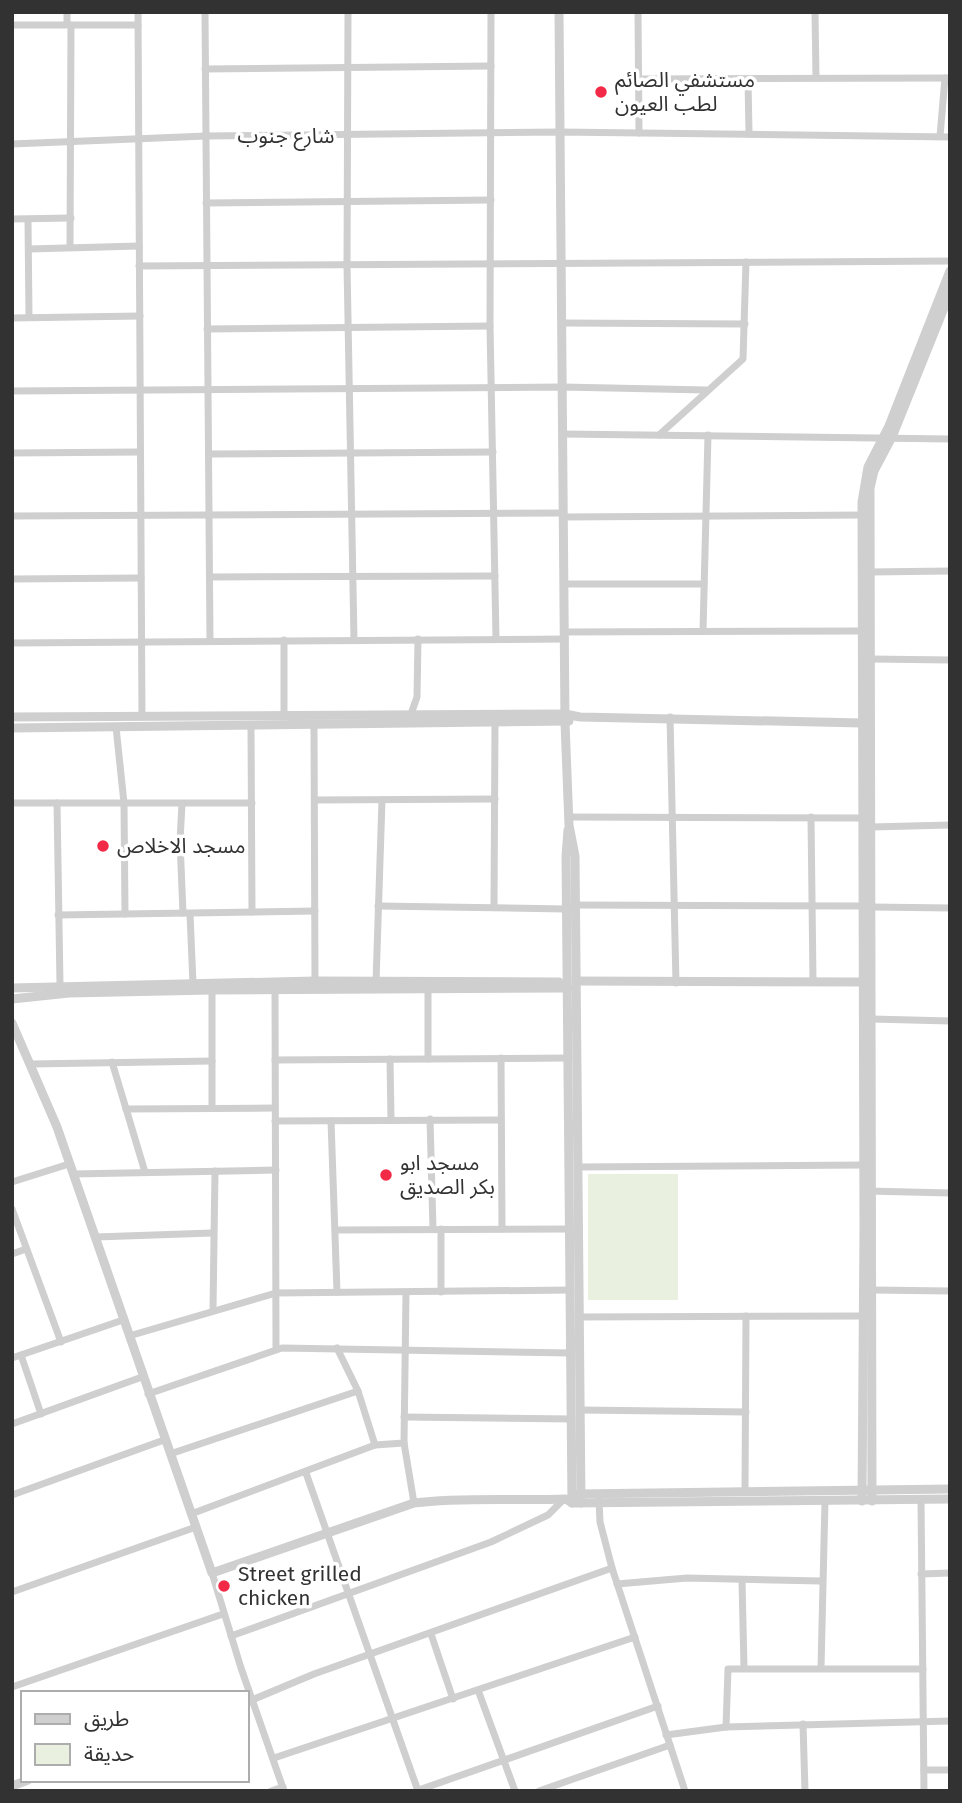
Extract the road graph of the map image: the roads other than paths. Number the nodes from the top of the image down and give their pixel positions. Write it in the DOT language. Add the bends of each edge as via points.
graph roads {
  1 [pos="67,12"];
  2 [pos="138,12"];
  3 [pos="205,12"];
  4 [pos="348,12"];
  5 [pos="491,12"];
  6 [pos="559,12"];
  7 [pos="638,12"];
  8 [pos="815,12"];
  9 [pos="69,24"];
  10 [pos="12,25"];
  11 [pos="138,25"];
  12 [pos="492,66"];
  13 [pos="348,68"];
  14 [pos="205,69"];
  15 [pos="816,78"];
  16 [pos="947,78"];
  17 [pos="639,79"];
  18 [pos="748,79"];
  19 [pos="560,132"];
  20 [pos="491,133"];
  21 [pos="639,133"];
  22 [pos="749,134"];
  23 [pos="348,135"];
  24 [pos="206,136"];
  25 [pos="940,136"];
  26 [pos="950,136"];
  27 [pos="139,140"];
  28 [pos="12,144"];
  29 [pos="73,144"];
  30 [pos="491,200"];
  31 [pos="349,201"];
  32 [pos="206,203"];
  33 [pos="71,218"];
  34 [pos="12,219"];
  35 [pos="28,220"];
  36 [pos="139,246"];
  37 [pos="70,247"];
  38 [pos="29,249"];
  39 [pos="950,261"];
  40 [pos="746,262"];
  41 [pos="491,264"];
  42 [pos="561,264"];
  43 [pos="347,265"];
  44 [pos="139,266"];
  45 [pos="207,266"];
  46 [pos="950,271"];
  47 [pos="950,293"];
  48 [pos="140,316"];
  49 [pos="29,317"];
  50 [pos="12,318"];
  51 [pos="562,323"];
  52 [pos="745,324"];
  53 [pos="490,326"];
  54 [pos="348,328"];
  55 [pos="207,329"];
  56 [pos="562,387"];
  57 [pos="492,388"];
  58 [pos="349,389"];
  59 [pos="706,390"];
  60 [pos="12,391"];
  61 [pos="140,391"];
  62 [pos="207,391"];
  63 [pos="563,434"];
  64 [pos="659,435"];
  65 [pos="708,435"];
  66 [pos="888,437"];
  67 [pos="950,439"];
  68 [pos="140,452"];
  69 [pos="493,452"];
  70 [pos="12,453"];
  71 [pos="350,453"];
  72 [pos="209,454"];
  73 [pos="141,514"];
  74 [pos="494,514"];
  75 [pos="211,515"];
  76 [pos="564,515"];
  77 [pos="862,515"];
  78 [pos="12,516"];
  79 [pos="350,516"];
  80 [pos="706,516"];
  81 [pos="950,570"];
  82 [pos="870,572"];
  83 [pos="495,576"];
  84 [pos="141,578"];
  85 [pos="210,578"];
  86 [pos="352,578"];
  87 [pos="12,579"];
  88 [pos="564,584"];
  89 [pos="704,584"];
  90 [pos="703,631"];
  91 [pos="862,631"];
  92 [pos="565,635"];
  93 [pos="418,639"];
  94 [pos="496,639"];
  95 [pos="284,640"];
  96 [pos="354,640"];
  97 [pos="210,641"];
  98 [pos="141,642"];
  99 [pos="12,643"];
  100 [pos="871,659"];
  101 [pos="950,660"];
  102 [pos="411,714"];
  103 [pos="284,716"];
  104 [pos="670,717"];
  105 [pos="12,718"];
  106 [pos="142,718"];
  107 [pos="565,718"];
  108 [pos="480,719"];
  109 [pos="328,720"];
  110 [pos="495,723"];
  111 [pos="862,723"];
  112 [pos="314,725"];
  113 [pos="251,726"];
  114 [pos="116,727"];
  115 [pos="12,728"];
  116 [pos="495,799"];
  117 [pos="315,800"];
  118 [pos="382,800"];
  119 [pos="12,803"];
  120 [pos="57,803"];
  121 [pos="124,803"];
  122 [pos="252,803"];
  123 [pos="182,804"];
  124 [pos="671,817"];
  125 [pos="811,817"];
  126 [pos="862,818"];
  127 [pos="569,821"];
  128 [pos="950,825"];
  129 [pos="872,827"];
  130 [pos="674,905"];
  131 [pos="378,906"];
  132 [pos="812,906"];
  133 [pos="867,906"];
  134 [pos="494,907"];
  135 [pos="571,907"];
  136 [pos="950,908"];
  137 [pos="315,911"];
  138 [pos="252,912"];
  139 [pos="125,914"];
  140 [pos="187,914"];
  141 [pos="58,915"];
  142 [pos="315,981"];
  143 [pos="376,982"];
  144 [pos="813,982"];
  145 [pos="863,982"];
  146 [pos="676,983"];
  147 [pos="192,984"];
  148 [pos="60,985"];
  149 [pos="572,985"];
  150 [pos="275,986"];
  151 [pos="12,988"];
  152 [pos="428,989"];
  153 [pos="212,990"];
  154 [pos="12,999"];
  155 [pos="872,1018"];
  156 [pos="950,1021"];
  157 [pos="12,1023"];
  158 [pos="501,1058"];
  159 [pos="569,1058"];
  160 [pos="390,1059"];
  161 [pos="428,1059"];
  162 [pos="275,1060"];
  163 [pos="112,1062"];
  164 [pos="212,1062"];
  165 [pos="32,1064"];
  166 [pos="212,1107"];
  167 [pos="275,1108"];
  168 [pos="126,1109"];
  169 [pos="430,1119"];
  170 [pos="391,1120"];
  171 [pos="501,1120"];
  172 [pos="275,1121"];
  173 [pos="331,1121"];
  174 [pos="863,1165"];
  175 [pos="578,1167"];
  176 [pos="71,1169"];
  177 [pos="276,1170"];
  178 [pos="215,1171"];
  179 [pos="145,1172"];
  180 [pos="12,1182"];
  181 [pos="868,1191"];
  182 [pos="950,1193"];
  183 [pos="12,1209"];
  184 [pos="437,1229"];
  185 [pos="570,1229"];
  186 [pos="336,1230"];
  187 [pos="502,1230"];
  188 [pos="212,1233"];
  189 [pos="96,1237"];
  190 [pos="26,1249"];
  191 [pos="12,1254"];
  192 [pos="570,1290"];
  193 [pos="872,1290"];
  194 [pos="950,1291"];
  195 [pos="337,1292"];
  196 [pos="441,1292"];
  197 [pos="276,1293"];
  198 [pos="406,1293"];
  199 [pos="213,1310"];
  200 [pos="746,1316"];
  201 [pos="864,1316"];
  202 [pos="580,1317"];
  203 [pos="123,1320"];
  204 [pos="129,1336"];
  205 [pos="61,1342"];
  206 [pos="337,1348"];
  207 [pos="276,1349"];
  208 [pos="405,1349"];
  209 [pos="571,1353"];
  210 [pos="21,1355"];
  211 [pos="12,1358"];
  212 [pos="142,1377"];
  213 [pos="358,1391"];
  214 [pos="148,1394"];
  215 [pos="580,1410"];
  216 [pos="746,1412"];
  217 [pos="41,1414"];
  218 [pos="404,1417"];
  219 [pos="572,1419"];
  220 [pos="12,1424"];
  221 [pos="164,1440"];
  222 [pos="404,1443"];
  223 [pos="376,1445"];
  224 [pos="170,1454"];
  225 [pos="306,1473"];
  226 [pos="950,1489"];
  227 [pos="745,1492"];
  228 [pos="12,1495"];
  229 [pos="867,1496"];
  230 [pos="599,1498"];
  231 [pos="572,1499"];
  232 [pos="950,1499"];
  233 [pos="921,1500"];
  234 [pos="825,1502"];
  235 [pos="414,1503"];
  236 [pos="191,1514"];
  237 [pos="196,1527"];
  238 [pos="328,1532"];
  239 [pos="612,1568"];
  240 [pos="212,1573"];
  241 [pos="950,1573"];
  242 [pos="920,1574"];
  243 [pos="742,1581"];
  244 [pos="821,1581"];
  245 [pos="617,1584"];
  246 [pos="12,1592"];
  247 [pos="351,1594"];
  248 [pos="223,1614"];
  249 [pos="431,1634"];
  250 [pos="231,1636"];
  251 [pos="635,1637"];
  252 [pos="371,1656"];
  253 [pos="744,1668"];
  254 [pos="821,1668"];
  255 [pos="923,1669"];
  256 [pos="12,1687"];
  257 [pos="478,1690"];
  258 [pos="246,1691"];
  259 [pos="453,1699"];
  260 [pos="249,1701"];
  261 [pos="658,1706"];
  262 [pos="394,1719"];
  263 [pos="924,1721"];
  264 [pos="950,1721"];
  265 [pos="803,1724"];
  266 [pos="726,1727"];
  267 [pos="666,1735"];
  268 [pos="670,1745"];
  269 [pos="274,1758"];
  270 [pos="502,1758"];
  271 [pos="924,1770"];
  272 [pos="950,1770"];
  273 [pos="284,1789"];
  274 [pos="417,1790"];
  275 [pos="271,1791"];
  276 [pos="514,1791"];
  277 [pos="540,1791"];
  278 [pos="685,1791"];
  279 [pos="806,1791"];
  280 [pos="924,1791"];
  1 -- 9 [label="street"];
  2 -- 11 [label="street"];
  3 -- 14 [label="street"];
  4 -- 13 [label="street"];
  5 -- 12 [label="street"];
  6 -- 19 [label="street"];
  7 -- 17 [label="street"];
  8 -- 15 [label="street"];
  9 -- 10 [label="street"];
  9 -- 11 [label="street"];
  9 -- 29 [label="street"];
  11 -- 27 [label="street"];
  12 -- 13 [label="street"];
  12 -- 20 [label="street"];
  13 -- 14 [label="street"];
  13 -- 23 [label="street"];
  14 -- 24 [label="street"];
  15 -- 16 [label="street"];
  15 -- 18 [label="street"];
  16 -- 25 [label="street"];
  17 -- 18 [label="street"];
  17 -- 21 [label="street"];
  18 -- 22 [label="street"];
  19 -- 20 [label="street, شارع جنوب"];
  19 -- 21 [label="street, شارع جنوب"];
  19 -- 42 [label="street"];
  20 -- 23 [label="street, شارع جنوب"];
  20 -- 30 [label="street"];
  21 -- 22 [label="street, شارع جنوب"];
  22 -- 25 [label="street, شارع جنوب"];
  23 -- 24 [label="street, شارع جنوب"];
  23 -- 31 [label="street"];
  24 -- 27 [label="street, شارع جنوب"];
  24 -- 32 [label="street"];
  25 -- 26 [label="street, شارع جنوب"];
  27 -- 29 [label="street, شارع جنوب"];
  27 -- 36 [label="street"];
  28 -- 29 [label="street, شارع جنوب"];
  29 -- 33 [label="street"];
  30 -- 31 [label="street"];
  30 -- 41 [label="street"];
  31 -- 32 [label="street"];
  31 -- 43 [label="street"];
  32 -- 45 [label="street"];
  33 -- 35 [label="street"];
  33 -- 37 [label="street"];
  34 -- 35 [label="street"];
  35 -- 38 [label="street"];
  36 -- 37 [label="street"];
  36 -- 44 [label="street"];
  37 -- 38 [label="street"];
  38 -- 49 [label="street"];
  39 -- 40 [label="street"];
  40 -- 42 [label="street"];
  40 -- 52 [label="street"];
  41 -- 42 [label="street"];
  41 -- 43 [label="street"];
  41 -- 53 [label="street"];
  42 -- 51 [label="street"];
  43 -- 45 [label="street"];
  43 -- 54 [label="street"];
  44 -- 45 [label="street"];
  44 -- 48 [label="street"];
  45 -- 55 [label="street"];
  46 -- 66 [label="street"];
  47 -- 66 [label="street"];
  48 -- 49 [label="street"];
  48 -- 61 [label="street"];
  49 -- 50 [label="street"];
  51 -- 52 [label="street"];
  51 -- 56 [label="street"];
  52 -- 59 [label="street" via="743,359"];
  53 -- 54 [label="street"];
  53 -- 57 [label="street"];
  54 -- 55 [label="street"];
  54 -- 58 [label="street"];
  55 -- 62 [label="street"];
  56 -- 57 [label="street"];
  56 -- 59 [label="street"];
  56 -- 63 [label="street"];
  57 -- 58 [label="street"];
  57 -- 69 [label="street"];
  58 -- 62 [label="street"];
  58 -- 71 [label="street"];
  59 -- 64 [label="street"];
  60 -- 61 [label="street"];
  61 -- 62 [label="street"];
  61 -- 68 [label="street"];
  62 -- 72 [label="street"];
  63 -- 64 [label="street"];
  63 -- 76 [label="street"];
  64 -- 65 [label="street"];
  65 -- 66 [label="street"];
  65 -- 80 [label="street"];
  66 -- 67 [label="street"];
  66 -- 77 [label="street" via="866,477"];
  66 -- 82 [label="street" via="871,480"];
  68 -- 70 [label="street"];
  68 -- 73 [label="street"];
  69 -- 71 [label="street"];
  69 -- 74 [label="street"];
  71 -- 72 [label="street"];
  71 -- 79 [label="street"];
  72 -- 75 [label="street"];
  73 -- 75 [label="street"];
  73 -- 78 [label="street"];
  73 -- 84 [label="street"];
  74 -- 76 [label="street"];
  74 -- 79 [label="street"];
  74 -- 83 [label="street"];
  75 -- 79 [label="street"];
  75 -- 85 [label="street"];
  76 -- 80 [label="street"];
  76 -- 88 [label="street"];
  77 -- 80 [label="street"];
  77 -- 91 [label="street"];
  79 -- 86 [label="street"];
  80 -- 89 [label="street"];
  81 -- 82 [label="street"];
  82 -- 100 [label="street"];
  83 -- 86 [label="street"];
  83 -- 94 [label="street"];
  84 -- 87 [label="street"];
  84 -- 98 [label="street"];
  85 -- 86 [label="street"];
  85 -- 97 [label="street"];
  86 -- 96 [label="street"];
  88 -- 89 [label="street"];
  88 -- 92 [label="street"];
  89 -- 90 [label="street"];
  90 -- 91 [label="street"];
  90 -- 92 [label="street"];
  91 -- 111 [label="street"];
  92 -- 94 [label="street"];
  92 -- 107 [label="street"];
  93 -- 94 [label="street"];
  93 -- 96 [label="street"];
  93 -- 102 [label="street" via="417,697"];
  95 -- 96 [label="street"];
  95 -- 97 [label="street"];
  95 -- 103 [label="street"];
  97 -- 98 [label="street"];
  98 -- 99 [label="street"];
  98 -- 106 [label="street"];
  100 -- 101 [label="street"];
  100 -- 129 [label="street"];
  102 -- 108 [label="street"];
  102 -- 109 [label="street"];
  103 -- 106 [label="street"];
  103 -- 109 [label="street"];
  104 -- 107 [label="street"];
  104 -- 111 [label="street"];
  104 -- 124 [label="street"];
  105 -- 106 [label="street"];
  107 -- 108 [label="street"];
  107 -- 110 [label="street"];
  107 -- 127 [label="street"];
  108 -- 109 [label="street"];
  108 -- 110 [label="street"];
  109 -- 112 [label="street"];
  110 -- 116 [label="street"];
  111 -- 126 [label="street"];
  112 -- 113 [label="street"];
  112 -- 117 [label="street"];
  113 -- 114 [label="street"];
  113 -- 122 [label="street"];
  114 -- 115 [label="street"];
  114 -- 121 [label="street"];
  116 -- 118 [label="street"];
  116 -- 134 [label="street"];
  117 -- 118 [label="street"];
  117 -- 137 [label="street"];
  118 -- 131 [label="street"];
  119 -- 120 [label="street"];
  120 -- 121 [label="street"];
  120 -- 141 [label="street"];
  121 -- 123 [label="street"];
  121 -- 139 [label="street"];
  122 -- 123 [label="street"];
  122 -- 138 [label="street"];
  123 -- 140 [label="street" via="180,841"];
  124 -- 125 [label="street"];
  124 -- 127 [label="street"];
  124 -- 130 [label="street"];
  125 -- 126 [label="street"];
  125 -- 132 [label="street"];
  126 -- 133 [label="street"];
  127 -- 135 [label="street" via="574,843"];
  128 -- 129 [label="street"];
  129 -- 133 [label="street"];
  130 -- 132 [label="street"];
  130 -- 135 [label="street"];
  130 -- 146 [label="street"];
  131 -- 134 [label="street"];
  131 -- 143 [label="street"];
  132 -- 133 [label="street"];
  132 -- 144 [label="street"];
  133 -- 136 [label="street"];
  133 -- 145 [label="street"];
  133 -- 155 [label="street"];
  134 -- 135 [label="street"];
  135 -- 149 [label="street"];
  137 -- 138 [label="street"];
  137 -- 142 [label="street"];
  138 -- 140 [label="street"];
  139 -- 140 [label="street"];
  139 -- 141 [label="street"];
  140 -- 147 [label="street"];
  141 -- 148 [label="street"];
  142 -- 143 [label="street"];
  142 -- 150 [label="street"];
  143 -- 149 [label="street"];
  144 -- 145 [label="street"];
  144 -- 146 [label="street"];
  145 -- 174 [label="street"];
  146 -- 149 [label="street"];
  147 -- 148 [label="street"];
  147 -- 150 [label="street"];
  148 -- 151 [label="street"];
  149 -- 152 [label="street"];
  149 -- 159 [label="street"];
  149 -- 175 [label="street"];
  150 -- 152 [label="street"];
  150 -- 153 [label="street"];
  150 -- 162 [label="street"];
  152 -- 161 [label="street"];
  153 -- 154 [label="street"];
  153 -- 164 [label="street"];
  155 -- 156 [label="street"];
  155 -- 181 [label="street"];
  157 -- 165 [label="street"];
  158 -- 159 [label="street"];
  158 -- 161 [label="street"];
  158 -- 171 [label="street"];
  159 -- 185 [label="street"];
  160 -- 161 [label="street"];
  160 -- 162 [label="street"];
  160 -- 170 [label="street"];
  162 -- 167 [label="street"];
  163 -- 164 [label="street"];
  163 -- 165 [label="street"];
  163 -- 168 [label="street"];
  164 -- 166 [label="street"];
  165 -- 176 [label="street"];
  166 -- 167 [label="street"];
  166 -- 168 [label="street"];
  167 -- 172 [label="street"];
  168 -- 179 [label="street"];
  169 -- 170 [label="street"];
  169 -- 171 [label="street"];
  169 -- 184 [label="street"];
  170 -- 173 [label="street"];
  171 -- 187 [label="street"];
  172 -- 173 [label="street"];
  172 -- 177 [label="street"];
  173 -- 186 [label="street"];
  174 -- 175 [label="street"];
  174 -- 181 [label="street"];
  175 -- 202 [label="street"];
  176 -- 179 [label="street"];
  176 -- 180 [label="street"];
  176 -- 189 [label="street"];
  177 -- 178 [label="street"];
  177 -- 197 [label="street"];
  178 -- 179 [label="street"];
  178 -- 188 [label="street"];
  181 -- 182 [label="street"];
  181 -- 193 [label="street"];
  181 -- 201 [label="street"];
  183 -- 190 [label="street"];
  184 -- 186 [label="street"];
  184 -- 187 [label="street"];
  184 -- 196 [label="street"];
  185 -- 187 [label="street"];
  185 -- 192 [label="street"];
  186 -- 195 [label="street"];
  188 -- 189 [label="street"];
  188 -- 199 [label="street"];
  189 -- 203 [label="street"];
  190 -- 191 [label="street"];
  190 -- 205 [label="street"];
  192 -- 196 [label="street"];
  192 -- 209 [label="street"];
  193 -- 194 [label="street"];
  193 -- 229 [label="street"];
  195 -- 197 [label="street"];
  195 -- 198 [label="street"];
  196 -- 198 [label="street"];
  197 -- 199 [label="street"];
  197 -- 207 [label="street"];
  198 -- 208 [label="street"];
  199 -- 204 [label="street"];
  200 -- 201 [label="street"];
  200 -- 202 [label="street"];
  200 -- 216 [label="street"];
  201 -- 229 [label="street"];
  202 -- 215 [label="street"];
  203 -- 204 [label="street"];
  203 -- 205 [label="street"];
  204 -- 212 [label="street"];
  205 -- 210 [label="street"];
  206 -- 207 [label="street"];
  206 -- 208 [label="street"];
  206 -- 213 [label="street"];
  207 -- 214 [label="street"];
  208 -- 209 [label="street"];
  208 -- 218 [label="street"];
  209 -- 219 [label="street"];
  210 -- 211 [label="street"];
  210 -- 217 [label="street"];
  212 -- 214 [label="street"];
  212 -- 217 [label="street"];
  213 -- 223 [label="street"];
  213 -- 224 [label="street"];
  214 -- 221 [label="street"];
  215 -- 216 [label="street"];
  215 -- 231 [label="street"];
  216 -- 227 [label="street"];
  217 -- 220 [label="street"];
  218 -- 219 [label="street"];
  218 -- 222 [label="street"];
  219 -- 231 [label="street"];
  221 -- 224 [label="street"];
  221 -- 228 [label="street"];
  222 -- 223 [label="street"];
  222 -- 235 [label="street"];
  223 -- 225 [label="street"];
  224 -- 236 [label="street"];
  225 -- 236 [label="street"];
  225 -- 238 [label="street"];
  226 -- 229 [label="street"];
  227 -- 229 [label="street"];
  227 -- 230 [label="street"];
  229 -- 233 [label="street"];
  229 -- 234 [label="street"];
  230 -- 231 [label="street"];
  230 -- 234 [label="street"];
  230 -- 239 [label="street"];
  231 -- 235 [label="street"];
  231 -- 247 [label="street" via="491,1542"];
  232 -- 233 [label="street"];
  233 -- 242 [label="street"];
  234 -- 244 [label="street"];
  235 -- 238 [label="street"];
  236 -- 237 [label="street"];
  237 -- 240 [label="street"];
  237 -- 246 [label="street"];
  238 -- 240 [label="street"];
  238 -- 247 [label="street"];
  239 -- 245 [label="street"];
  239 -- 249 [label="street"];
  240 -- 248 [label="street"];
  241 -- 242 [label="street"];
  242 -- 255 [label="street"];
  243 -- 244 [label="street"];
  243 -- 245 [label="street" via="687,1578"];
  243 -- 253 [label="street"];
  244 -- 254 [label="street"];
  245 -- 251 [label="street"];
  247 -- 250 [label="street"];
  247 -- 252 [label="street"];
  248 -- 250 [label="street"];
  248 -- 256 [label="street"];
  249 -- 252 [label="street"];
  249 -- 259 [label="street"];
  250 -- 258 [label="street"];
  251 -- 257 [label="street"];
  251 -- 261 [label="street"];
  252 -- 260 [label="street"];
  252 -- 262 [label="street"];
  253 -- 254 [label="street"];
  253 -- 266 [label="street" via="726,1670"];
  254 -- 255 [label="street"];
  255 -- 263 [label="street"];
  257 -- 259 [label="street"];
  257 -- 270 [label="street"];
  259 -- 262 [label="street"];
  260 -- 269 [label="street"];
  261 -- 267 [label="street"];
  261 -- 270 [label="street"];
  262 -- 269 [label="street"];
  262 -- 274 [label="street"];
  263 -- 264 [label="street"];
  263 -- 265 [label="street"];
  263 -- 271 [label="street"];
  265 -- 266 [label="street"];
  265 -- 279 [label="street"];
  266 -- 267 [label="street"];
  267 -- 268 [label="street"];
  268 -- 277 [label="street"];
  268 -- 278 [label="street"];
  269 -- 273 [label="street"];
  270 -- 274 [label="street"];
  270 -- 276 [label="street"];
  271 -- 272 [label="street"];
  271 -- 280 [label="street"];
  273 -- 275 [label="street"];
}
